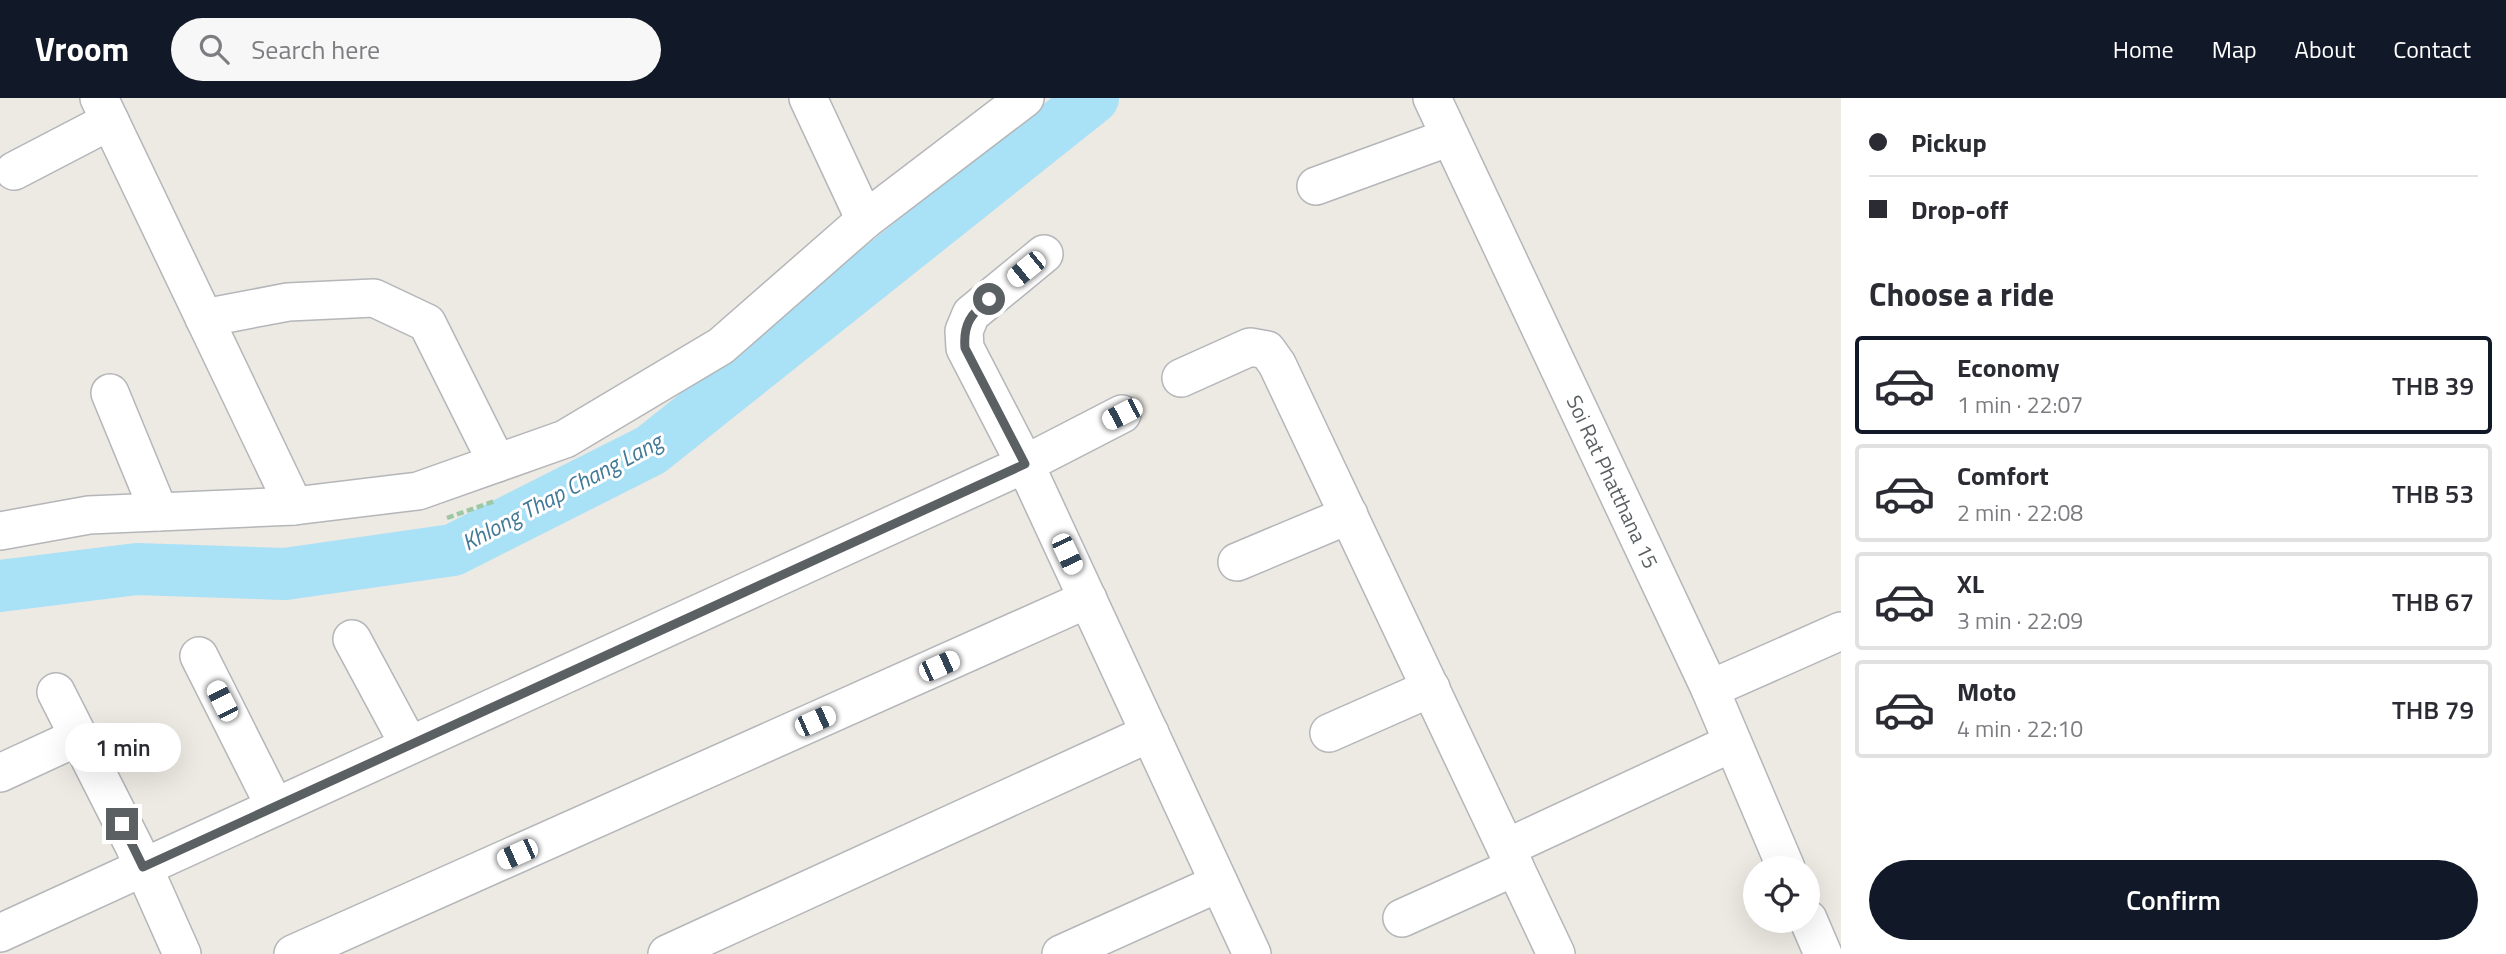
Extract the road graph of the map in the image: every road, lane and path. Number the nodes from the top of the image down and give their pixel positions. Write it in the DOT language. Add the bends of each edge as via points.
graph roads {
  1 [pos="808,98"];
  2 [pos="1025,98"];
  3 [pos="1432,98"];
  4 [pos="104,109"];
  5 [pos="1450,137"];
  6 [pos="14,171"];
  7 [pos="1316,186"];
  8 [pos="865,220"];
  9 [pos="1044,254"];
  10 [pos="204,318"];
  11 [pos="1181,378"];
  12 [pos="110,393"];
  13 [pos="1122,414"];
  14 [pos="497,463"];
  15 [pos="1025,464"];
  16 [pos="294,506"];
  17 [pos="159,512"];
  18 [pos="1349,515"];
  19 [pos="0,531"];
  20 [pos="1237,562"];
  21 [pos="1088,599"];
  22 [pos="1841,631"];
  23 [pos="352,639"];
  24 [pos="199,656"];
  25 [pos="1431,688"];
  26 [pos="1710,689"];
  27 [pos="56,691"];
  28 [pos="1150,733"];
  29 [pos="1329,733"];
  30 [pos="78,737"];
  31 [pos="1732,743"];
  32 [pos="409,745"];
  33 [pos="0,773"];
  34 [pos="275,807"];
  35 [pos="1781,856"];
  36 [pos="1510,857"];
  37 [pos="143,867"];
  38 [pos="1219,883"];
  39 [pos="1402,918"];
  40 [pos="0,933"];
  41 [pos="182,954"];
  42 [pos="293,954"];
  43 [pos="667,954"];
  44 [pos="1061,954"];
  45 [pos="1252,954"];
  46 [pos="1556,954"];
  1 -- 8 [label="street"];
  2 -- 8 [label="street"];
  3 -- 5 [label="street, Soi Rat Phatthana 15"];
  4 -- 6 [label="street"];
  4 -- 10 [label="street"];
  5 -- 7 [label="street"];
  5 -- 26 [label="street, Soi Rat Phatthana 15"];
  8 -- 14 [label="street" via="722,346 565,439"];
  9 -- 15 [label="street" via="971,314 964,331 965,348"];
  10 -- 14 [label="street" via="288,302 374,298 427,323"];
  10 -- 16 [label="street"];
  11 -- 18 [label="street" via="1250,347 1267,350"];
  12 -- 17 [label="street"];
  13 -- 15 [label="street"];
  14 -- 16 [label="street" via="418,491"];
  15 -- 21 [label="street"];
  15 -- 32 [label="street"];
  16 -- 17 [label="street"];
  17 -- 19 [label="street" via="89,515"];
  18 -- 20 [label="street"];
  18 -- 25 [label="street"];
  21 -- 28 [label="street"];
  21 -- 42 [label="street"];
  22 -- 26 [label="street"];
  23 -- 32 [label="street"];
  24 -- 34 [label="street"];
  25 -- 29 [label="street"];
  25 -- 36 [label="street"];
  26 -- 31 [label="street, Soi Rat Phatthana 15"];
  27 -- 30 [label="street"];
  28 -- 38 [label="street"];
  28 -- 43 [label="street"];
  30 -- 33 [label="street"];
  30 -- 37 [label="street"];
  31 -- 35 [label="street, Soi Rat Phatthana 15"];
  31 -- 36 [label="street"];
  32 -- 34 [label="street"];
  34 -- 37 [label="street"];
  36 -- 39 [label="street"];
  36 -- 46 [label="street"];
  37 -- 40 [label="street"];
  37 -- 41 [label="street"];
  38 -- 44 [label="street"];
  38 -- 45 [label="street"];
}
